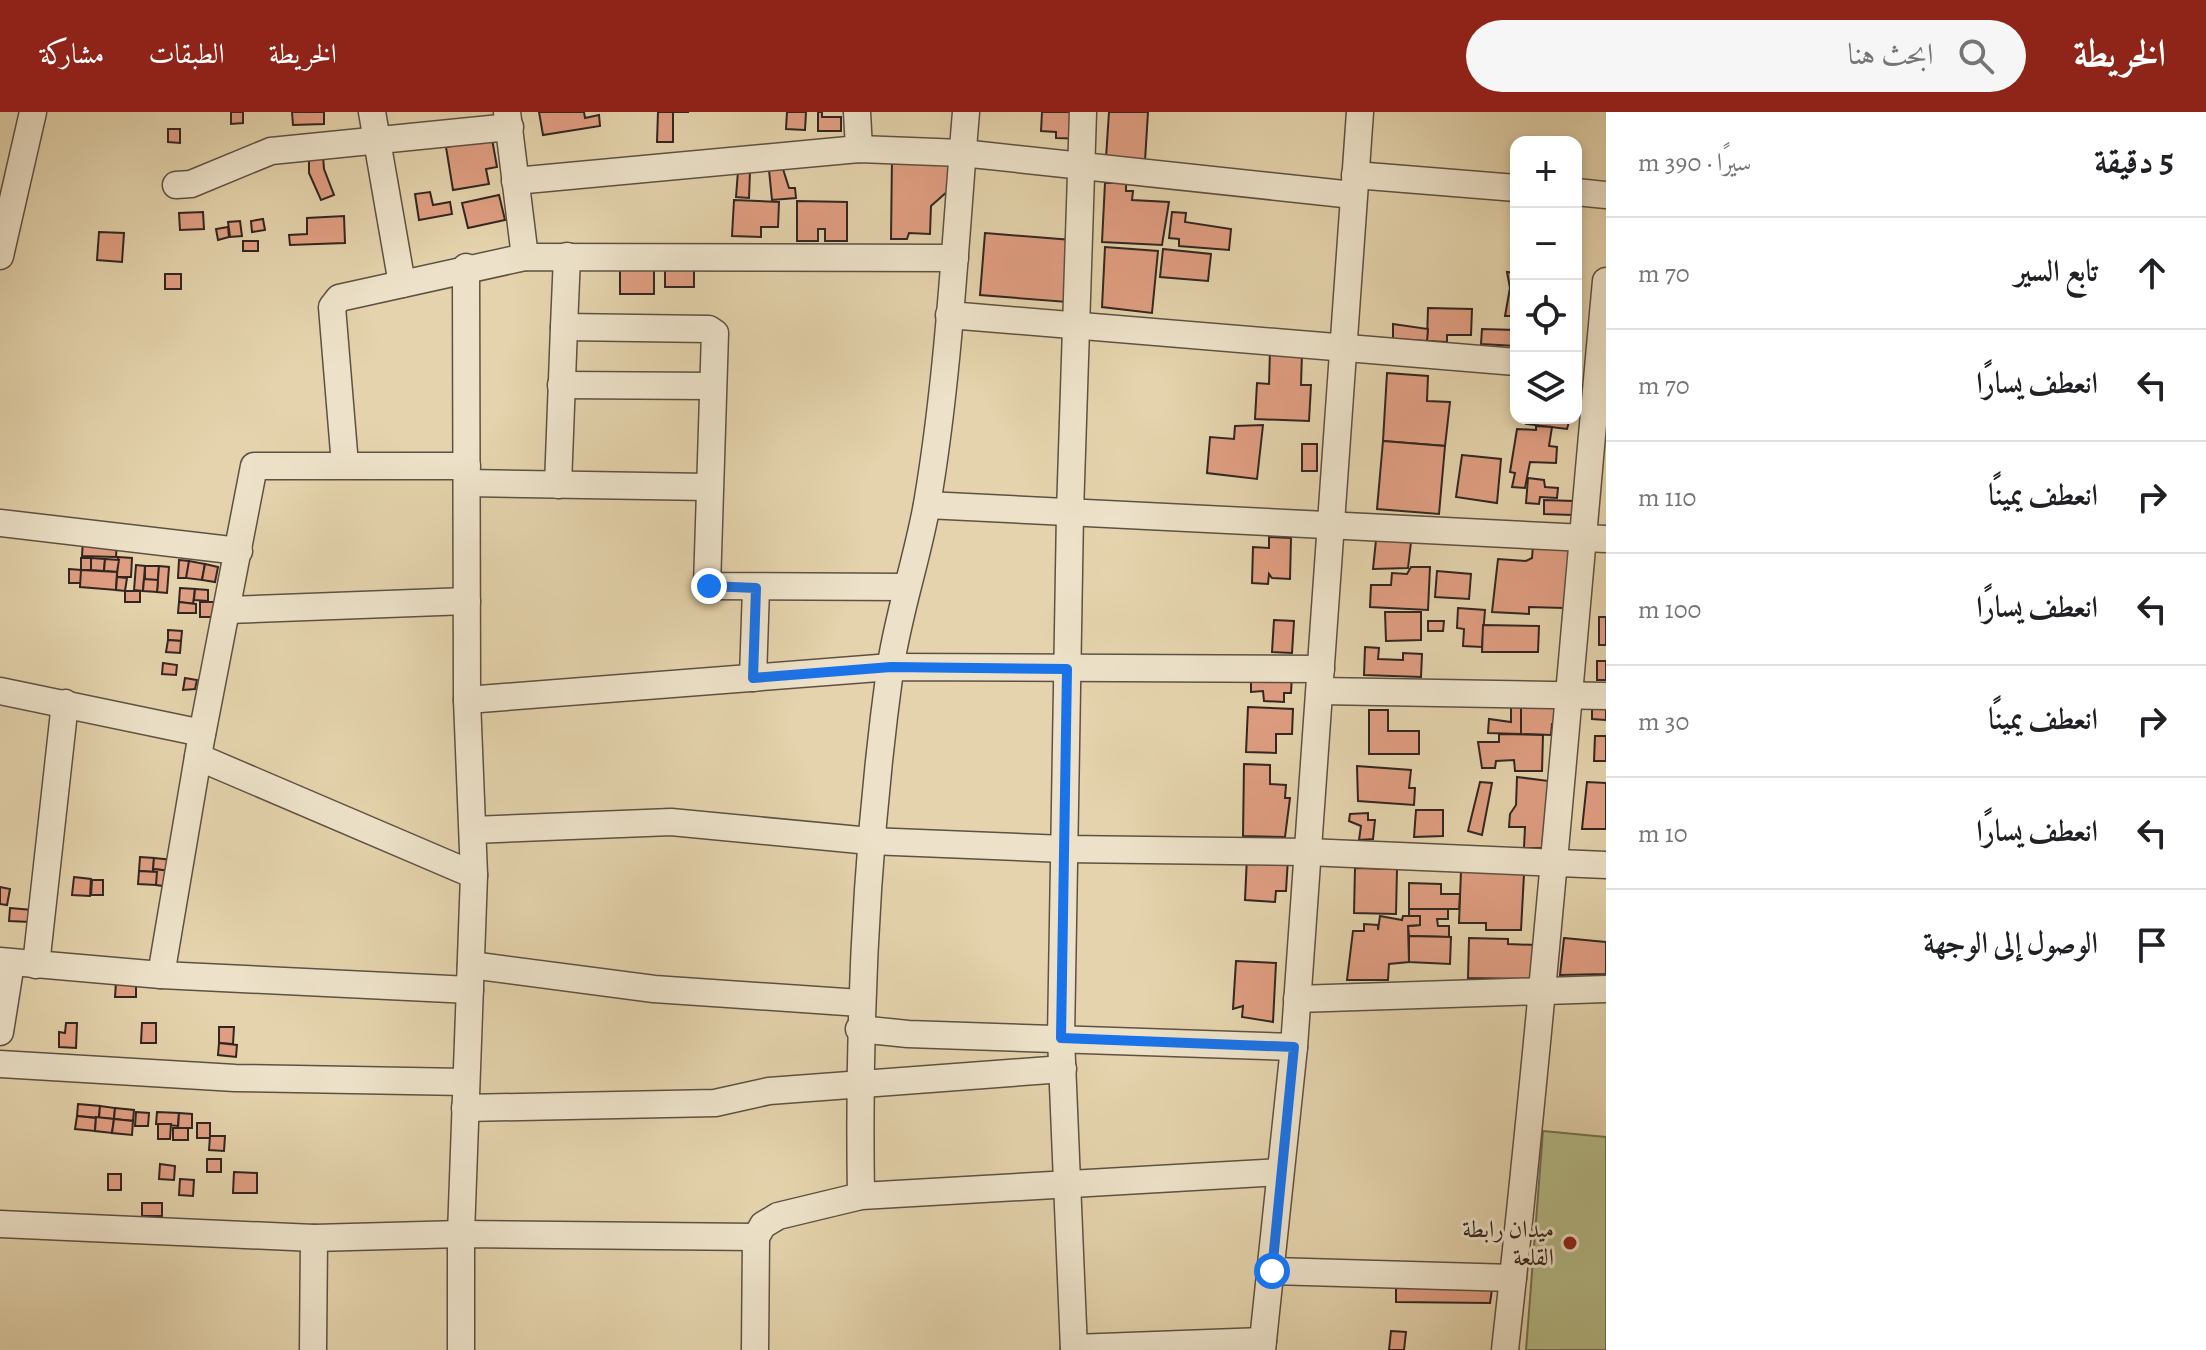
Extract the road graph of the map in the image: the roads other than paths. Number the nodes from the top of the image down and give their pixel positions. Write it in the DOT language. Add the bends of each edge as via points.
graph roads {
  1 [pos="33,112"];
  2 [pos="372,112"];
  3 [pos="857,112"];
  4 [pos="966,112"];
  5 [pos="1083,112"];
  6 [pos="1360,112"];
  7 [pos="508,120"];
  8 [pos="378,141"];
  9 [pos="859,149"];
  10 [pos="962,153"];
  11 [pos="1081,167"];
  12 [pos="515,181"];
  13 [pos="176,185"];
  14 [pos="1354,185"];
  15 [pos="1510,188"];
  16 [pos="1582,193"];
  17 [pos="1606,195"];
  18 [pos="0,256"];
  19 [pos="567,256"];
  20 [pos="525,257"];
  21 [pos="955,258"];
  22 [pos="466,267"];
  23 [pos="1606,281"];
  24 [pos="402,284"];
  25 [pos="949,315"];
  26 [pos="1077,325"];
  27 [pos="564,327"];
  28 [pos="1345,348"];
  29 [pos="1510,362"];
  30 [pos="1593,369"];
  31 [pos="561,385"];
  32 [pos="712,386"];
  33 [pos="345,465"];
  34 [pos="467,475"];
  35 [pos="558,485"];
  36 [pos="708,487"];
  37 [pos="927,505"];
  38 [pos="1070,513"];
  39 [pos="0,523"];
  40 [pos="1330,525"];
  41 [pos="1593,538"];
  42 [pos="239,551"];
  43 [pos="907,587"];
  44 [pos="756,588"];
  45 [pos="467,601"];
  46 [pos="228,610"];
  47 [pos="891,667"];
  48 [pos="1067,669"];
  49 [pos="753,678"];
  50 [pos="1320,680"];
  51 [pos="0,691"];
  52 [pos="1571,695"];
  53 [pos="1606,696"];
  54 [pos="467,700"];
  55 [pos="65,703"];
  56 [pos="200,745"];
  57 [pos="473,830"];
  58 [pos="870,841"];
  59 [pos="1064,849"];
  60 [pos="1307,852"];
  61 [pos="1554,864"];
  62 [pos="1606,865"];
  63 [pos="474,875"];
  64 [pos="16,963"];
  65 [pos="161,975"];
  66 [pos="470,977"];
  67 [pos="1542,989"];
  68 [pos="1606,989"];
  69 [pos="1297,999"];
  70 [pos="859,1016"];
  71 [pos="0,1032"];
  72 [pos="1061,1038"];
  73 [pos="1294,1047"];
  74 [pos="0,1064"];
  75 [pos="1063,1069"];
  76 [pos="859,1085"];
  77 [pos="465,1095"];
  78 [pos="1280,1172"];
  79 [pos="1068,1184"];
  80 [pos="861,1196"];
  81 [pos="0,1224"];
  82 [pos="461,1234"];
  83 [pos="756,1237"];
  84 [pos="314,1238"];
  85 [pos="1272,1271"];
  86 [pos="1513,1278"];
  87 [pos="1262,1346"];
  88 [pos="1074,1349"];
  89 [pos="313,1350"];
  90 [pos="461,1350"];
  91 [pos="755,1350"];
  92 [pos="1505,1350"];
  1 -- 18 [label="street"];
  2 -- 8 [label="street"];
  3 -- 9 [label="street"];
  4 -- 10 [label="street"];
  5 -- 11 [label="street"];
  6 -- 14 [label="street"];
  7 -- 8 [label="street"];
  7 -- 12 [label="street"];
  8 -- 13 [label="street" via="271,151 191,184"];
  8 -- 24 [label="street"];
  9 -- 10 [label="street"];
  9 -- 12 [label="street"];
  10 -- 11 [label="street"];
  10 -- 21 [label="street"];
  11 -- 14 [label="street"];
  11 -- 26 [label="street"];
  12 -- 20 [label="street"];
  14 -- 15 [label="street"];
  14 -- 28 [label="street"];
  16 -- 17 [label="street"];
  19 -- 20 [label="street"];
  19 -- 21 [label="street"];
  19 -- 27 [label="street"];
  20 -- 22 [label="street"];
  21 -- 25 [label="street"];
  22 -- 24 [label="street"];
  22 -- 34 [label="street"];
  23 -- 30 [label="street"];
  24 -- 33 [label="street" via="332,304"];
  25 -- 26 [label="street"];
  25 -- 37 [label="street"];
  26 -- 28 [label="street"];
  26 -- 38 [label="street"];
  27 -- 31 [label="street"];
  27 -- 32 [label="street" via="713,330"];
  28 -- 29 [label="street"];
  28 -- 40 [label="street"];
  30 -- 41 [label="street"];
  31 -- 32 [label="street"];
  31 -- 35 [label="street"];
  32 -- 36 [label="street"];
  33 -- 34 [label="street"];
  33 -- 42 [label="street" via="256,464"];
  34 -- 35 [label="street"];
  34 -- 45 [label="street"];
  35 -- 36 [label="street"];
  36 -- 44 [label="street" via="706,585"];
  37 -- 38 [label="street"];
  37 -- 43 [label="street"];
  38 -- 40 [label="street"];
  38 -- 48 [label="street"];
  39 -- 42 [label="street"];
  40 -- 41 [label="street"];
  40 -- 50 [label="street"];
  41 -- 52 [label="street"];
  42 -- 46 [label="street"];
  43 -- 44 [label="street"];
  43 -- 47 [label="street"];
  44 -- 49 [label="street"];
  45 -- 46 [label="street"];
  45 -- 54 [label="street"];
  46 -- 56 [label="street"];
  47 -- 48 [label="street"];
  47 -- 49 [label="street"];
  47 -- 58 [label="street"];
  48 -- 50 [label="street"];
  48 -- 59 [label="street"];
  49 -- 54 [label="street"];
  50 -- 52 [label="street"];
  50 -- 60 [label="street"];
  51 -- 55 [label="street"];
  52 -- 53 [label="street"];
  52 -- 61 [label="street"];
  54 -- 57 [label="street"];
  55 -- 56 [label="street"];
  55 -- 64 [label="street"];
  56 -- 63 [label="street"];
  56 -- 65 [label="street"];
  57 -- 58 [label="street" via="671,822"];
  57 -- 63 [label="street"];
  58 -- 59 [label="street"];
  58 -- 70 [label="street"];
  59 -- 60 [label="street"];
  59 -- 72 [label="street"];
  60 -- 61 [label="street"];
  60 -- 69 [label="street"];
  61 -- 62 [label="street"];
  61 -- 67 [label="street"];
  63 -- 66 [label="street"];
  64 -- 65 [label="street"];
  64 -- 71 [label="street"];
  65 -- 66 [label="street"];
  66 -- 70 [label="street" via="654,989"];
  66 -- 77 [label="street"];
  67 -- 68 [label="street"];
  67 -- 69 [label="street"];
  67 -- 86 [label="street"];
  69 -- 73 [label="street"];
  70 -- 72 [label="street" via="908,1034"];
  70 -- 76 [label="street"];
  72 -- 73 [label="street"];
  72 -- 75 [label="street"];
  73 -- 78 [label="street"];
  74 -- 77 [label="street"];
  75 -- 76 [label="street"];
  75 -- 79 [label="street"];
  76 -- 77 [label="street" via="769,1091 715,1103"];
  76 -- 80 [label="street"];
  77 -- 82 [label="street"];
  78 -- 79 [label="street"];
  78 -- 85 [label="street"];
  79 -- 80 [label="street"];
  79 -- 88 [label="street"];
  80 -- 83 [label="street" via="778,1216"];
  81 -- 84 [label="street"];
  82 -- 83 [label="street"];
  82 -- 84 [label="street"];
  82 -- 90 [label="street"];
  83 -- 91 [label="street"];
  84 -- 89 [label="street"];
  85 -- 86 [label="street"];
  85 -- 87 [label="street"];
  86 -- 92 [label="street"];
  87 -- 88 [label="street"];
}
